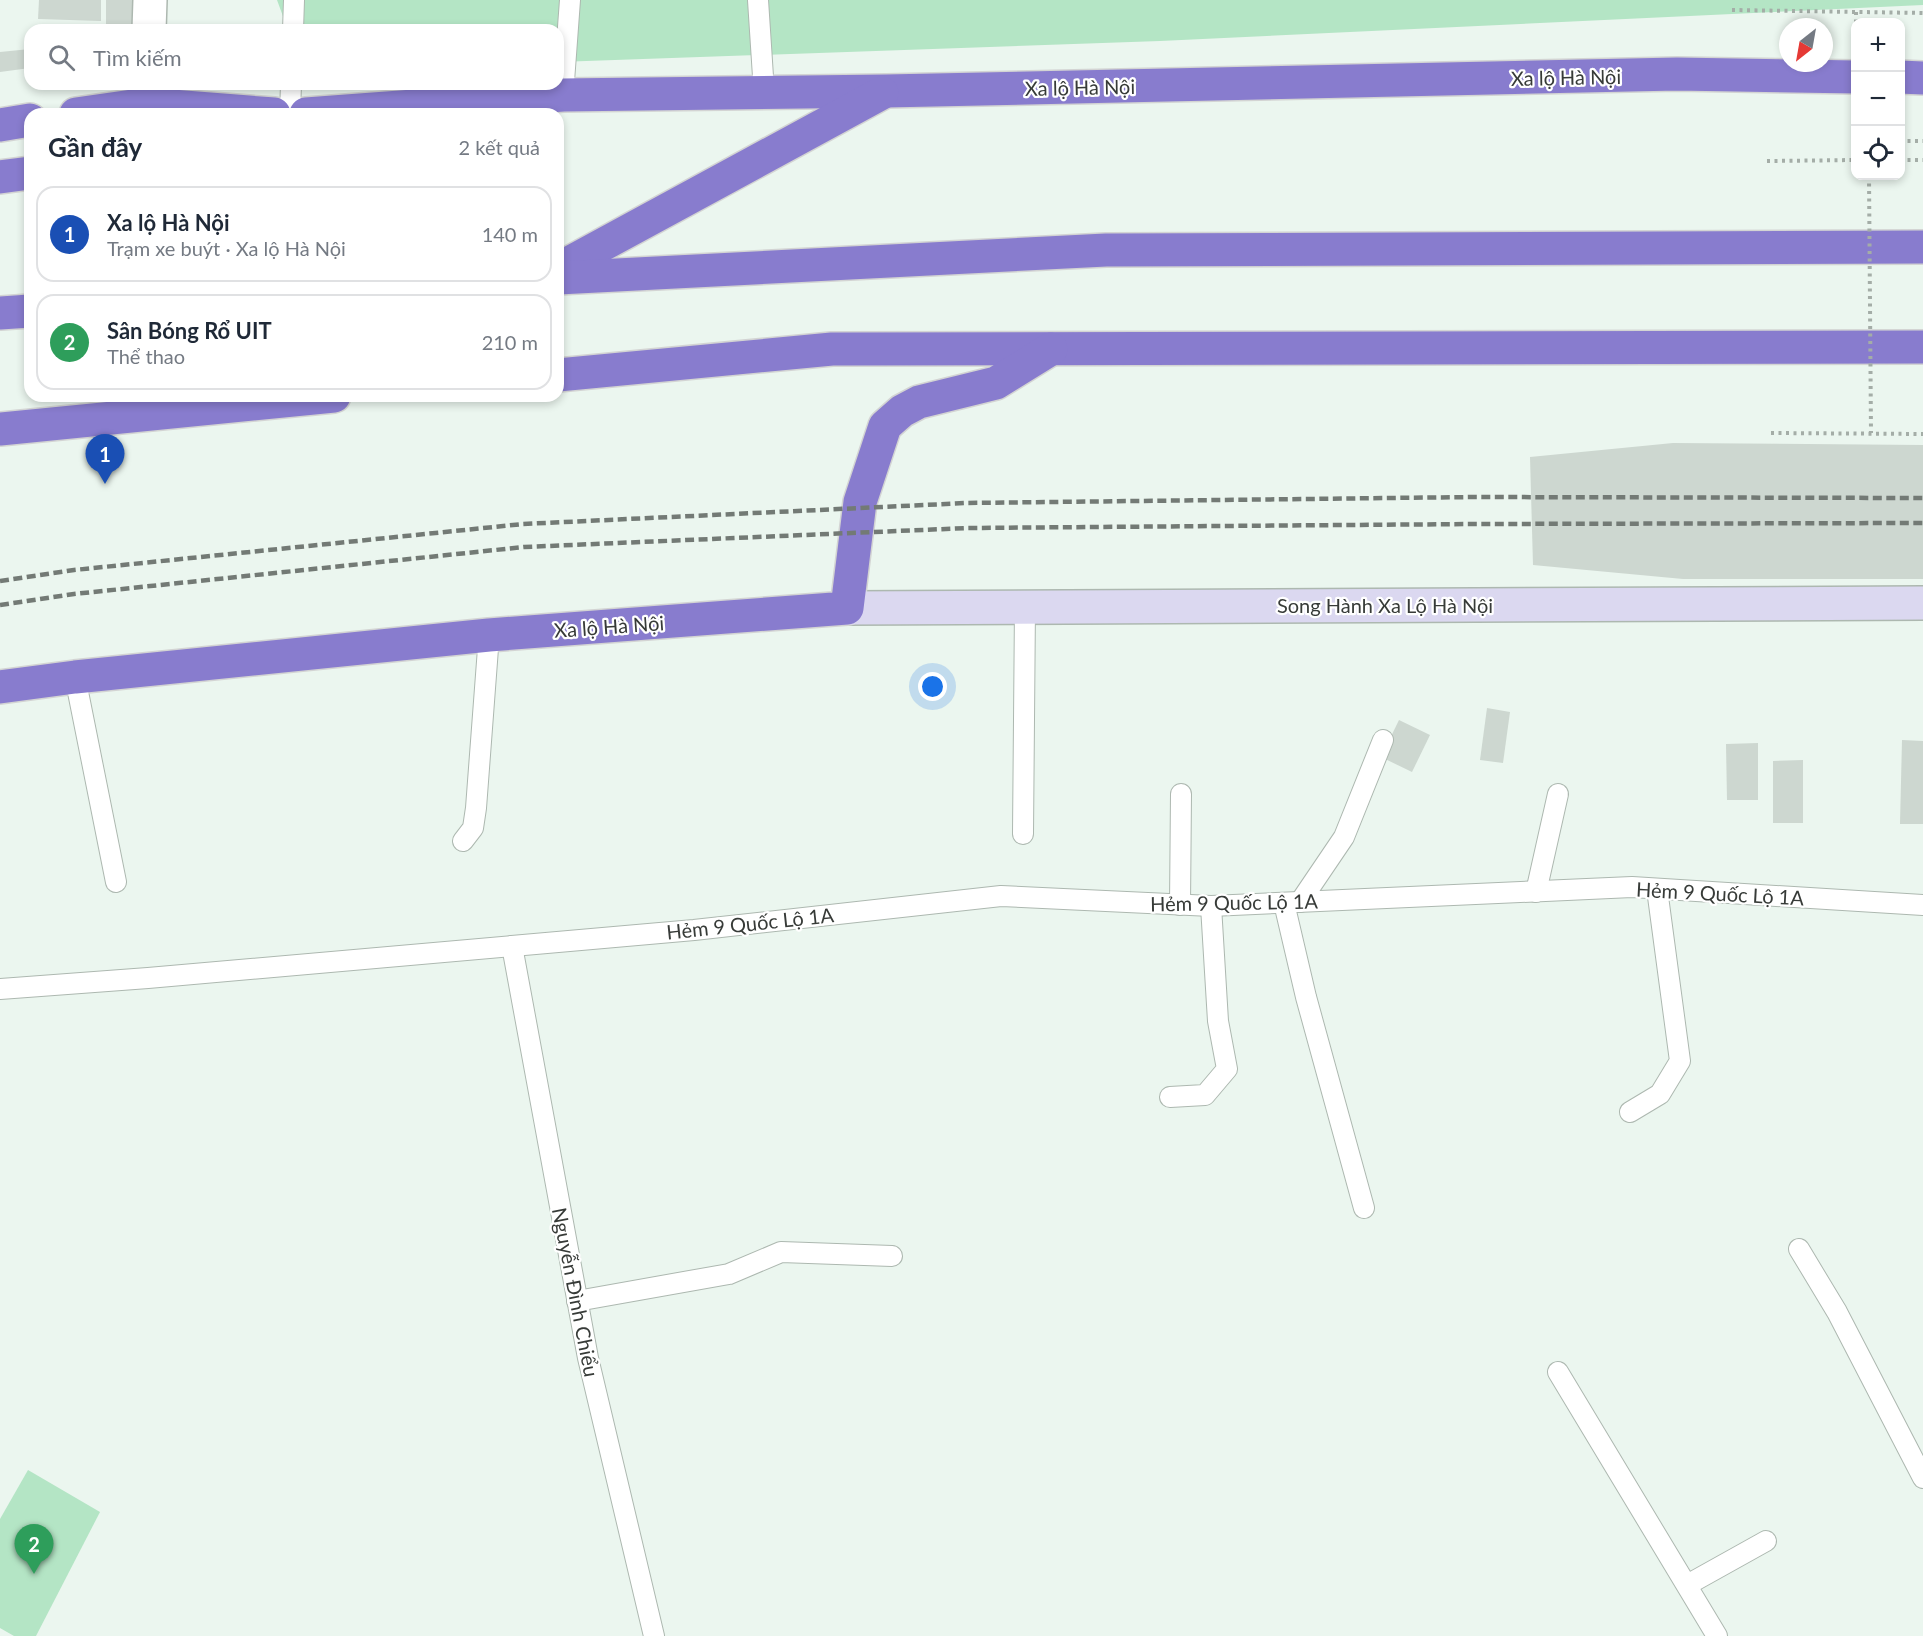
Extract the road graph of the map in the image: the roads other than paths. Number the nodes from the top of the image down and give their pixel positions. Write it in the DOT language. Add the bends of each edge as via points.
graph roads {
  1 [pos="150,0"];
  2 [pos="294,0"];
  3 [pos="570,0"];
  4 [pos="758,0"];
  5 [pos="149,24"];
  6 [pos="293,24"];
  7 [pos="1851,77"];
  8 [pos="1905,77"];
  9 [pos="1923,78"];
  10 [pos="564,81"];
  11 [pos="291,90"];
  12 [pos="563,90"];
  13 [pos="886,91"];
  14 [pos="764,92"];
  15 [pos="563,95"];
  16 [pos="146,101"];
  17 [pos="108,108"];
  18 [pos="215,108"];
  19 [pos="290,108"];
  20 [pos="387,108"];
  21 [pos="24,121"];
  22 [pos="0,124"];
  23 [pos="24,174"];
  24 [pos="0,177"];
  25 [pos="1923,247"];
  26 [pos="564,266"];
  27 [pos="564,278"];
  28 [pos="24,311"];
  29 [pos="0,313"];
  30 [pos="1923,347"];
  31 [pos="1051,349"];
  32 [pos="564,374"];
  33 [pos="278,402"];
  34 [pos="8,431"];
  35 [pos="1923,603"];
  36 [pos="1025,606"];
  37 [pos="847,608"];
  38 [pos="489,635"];
  39 [pos="75,677"];
  40 [pos="0,687"];
  41 [pos="1383,740"];
  42 [pos="1181,794"];
  43 [pos="1558,794"];
  44 [pos="1023,834"];
  45 [pos="464,841"];
  46 [pos="116,882"];
  47 [pos="1656,889"];
  48 [pos="1536,892"];
  49 [pos="1292,903"];
  50 [pos="1923,904"];
  51 [pos="1180,905"];
  52 [pos="1211,906"];
  53 [pos="512,946"];
  54 [pos="0,989"];
  55 [pos="1170,1097"];
  56 [pos="1630,1112"];
  57 [pos="1364,1208"];
  58 [pos="1799,1249"];
  59 [pos="892,1256"];
  60 [pos="577,1301"];
  61 [pos="1558,1372"];
  62 [pos="1923,1478"];
  63 [pos="1766,1541"];
  64 [pos="1687,1585"];
  65 [pos="654,1636"];
  66 [pos="1717,1636"];
  1 -- 5 [label="street"];
  2 -- 6 [label="lane"];
  3 -- 10 [label="lane"];
  4 -- 14 [label="lane"];
  7 -- 13 [label="highway, Xa lộ Hà Nội" via="1677,74"];
  8 -- 9 [label="highway"];
  11 -- 19 [label="lane"];
  12 -- 15 [label="lane"];
  13 -- 14 [label="highway, Xa lộ Hà Nội"];
  13 -- 26 [label="highway"];
  14 -- 15 [label="highway, Xa lộ Hà Nội"];
  15 -- 20 [label="highway, Xa lộ Hà Nội"];
  16 -- 17 [label="highway"];
  16 -- 18 [label="highway"];
  21 -- 22 [label="highway"];
  23 -- 24 [label="highway"];
  25 -- 27 [label="highway" via="1106,250"];
  28 -- 29 [label="highway"];
  30 -- 31 [label="highway"];
  31 -- 32 [label="highway" via="832,349"];
  31 -- 37 [label="highway" via="996,383 919,402 885,426 860,502"];
  33 -- 34 [label="highway"];
  35 -- 36 [label="main road, Song Hành Xa Lộ Hà Nội"];
  36 -- 37 [label="main road, Song Hành Xa Lộ Hà Nội"];
  36 -- 44 [label="lane"];
  37 -- 38 [label="highway, Xa lộ Hà Nội"];
  38 -- 39 [label="highway, Xa lộ Hà Nội"];
  38 -- 45 [label="lane" via="476,808 473,828"];
  39 -- 40 [label="highway, Xa lộ Hà Nội"];
  39 -- 46 [label="lane"];
  41 -- 49 [label="lane" via="1344,837"];
  42 -- 51 [label="lane"];
  43 -- 48 [label="lane"];
  47 -- 48 [label="lane, Hẻm 9 Quốc Lộ 1A"];
  47 -- 50 [label="lane, Hẻm 9 Quốc Lộ 1A"];
  47 -- 56 [label="lane" via="1680,1061 1660,1094"];
  48 -- 49 [label="lane, Hẻm 9 Quốc Lộ 1A"];
  49 -- 52 [label="lane, Hẻm 9 Quốc Lộ 1A"];
  49 -- 57 [label="lane" via="1306,997"];
  51 -- 52 [label="lane, Hẻm 9 Quốc Lộ 1A"];
  51 -- 53 [label="lane, Hẻm 9 Quốc Lộ 1A" via="1000,896"];
  52 -- 55 [label="lane" via="1218,1021 1227,1069 1205,1095"];
  53 -- 54 [label="lane, Hẻm 9 Quốc Lộ 1A"];
  53 -- 60 [label="lane, Nguyễn Đình Chiểu"];
  58 -- 62 [label="lane" via="1837,1312"];
  59 -- 60 [label="lane" via="781,1252 729,1274"];
  60 -- 65 [label="lane, Nguyễn Đình Chiểu"];
  61 -- 64 [label="lane"];
  63 -- 64 [label="lane"];
  64 -- 66 [label="lane"];
}
